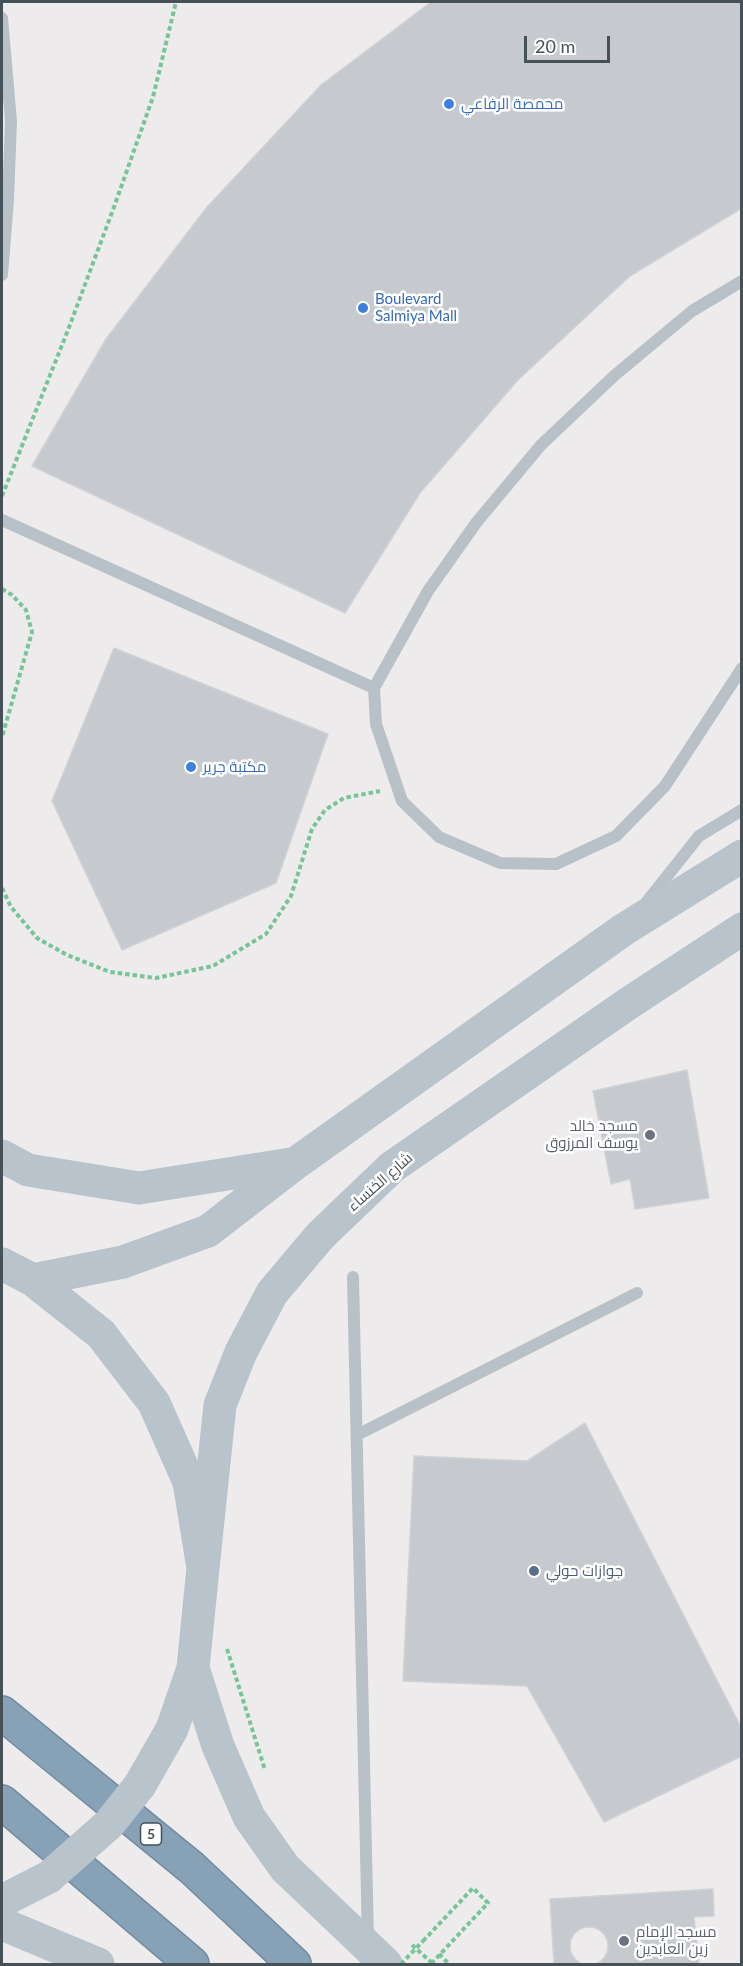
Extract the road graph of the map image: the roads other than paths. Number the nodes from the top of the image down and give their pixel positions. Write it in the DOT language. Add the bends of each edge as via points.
graph roads {
  1 [pos="2,18"];
  2 [pos="2,275"];
  3 [pos="741,281"];
  4 [pos="2,520"];
  5 [pos="741,668"];
  6 [pos="374,688"];
  7 [pos="741,810"];
  8 [pos="741,856"];
  9 [pos="741,928"];
  10 [pos="623,930"];
  11 [pos="2,1156"];
  12 [pos="296,1163"];
  13 [pos="2,1264"];
  14 [pos="353,1277"];
  15 [pos="33,1280"];
  16 [pos="637,1293"];
  17 [pos="357,1435"];
  18 [pos="203,1568"];
  19 [pos="193,1668"];
  20 [pos="2,1713"];
  21 [pos="2,1802"];
  22 [pos="2,1901"];
  23 [pos="2,1924"];
  24 [pos="377,1956"];
  25 [pos="98,1965"];
  26 [pos="192,1965"];
  27 [pos="294,1965"];
  1 -- 2 [label="lane" via="11,121"];
  3 -- 6 [label="lane" via="688,314 615,375 541,445 476,523 428,591"];
  4 -- 6 [label="lane"];
  5 -- 6 [label="lane" via="665,786 616,836 556,864 500,863 439,837 402,801 376,724"];
  7 -- 10 [label="lane" via="699,836"];
  8 -- 10 [label="main road"];
  9 -- 18 [label="main road, شارع الخنساء" via="392,1167 320,1236 285,1277 272,1293 241,1352 220,1405"];
  10 -- 12 [label="main road"];
  11 -- 12 [label="main road" via="28,1170 139,1188"];
  12 -- 15 [label="main road" via="208,1231 123,1262"];
  13 -- 15 [label="main road"];
  14 -- 17 [label="lane"];
  15 -- 18 [label="main road" via="101,1334 154,1403 189,1482"];
  16 -- 17 [label="lane"];
  17 -- 24 [label="lane"];
  18 -- 19 [label="main road"];
  19 -- 22 [label="main road, bridge" via="172,1729 140,1785 109,1824 49,1877"];
  19 -- 24 [label="main road" via="218,1746 249,1818 285,1868"];
  20 -- 27 [label="highway, 5" via="192,1868"];
  21 -- 26 [label="highway"];
  23 -- 25 [label="main road"];
}
